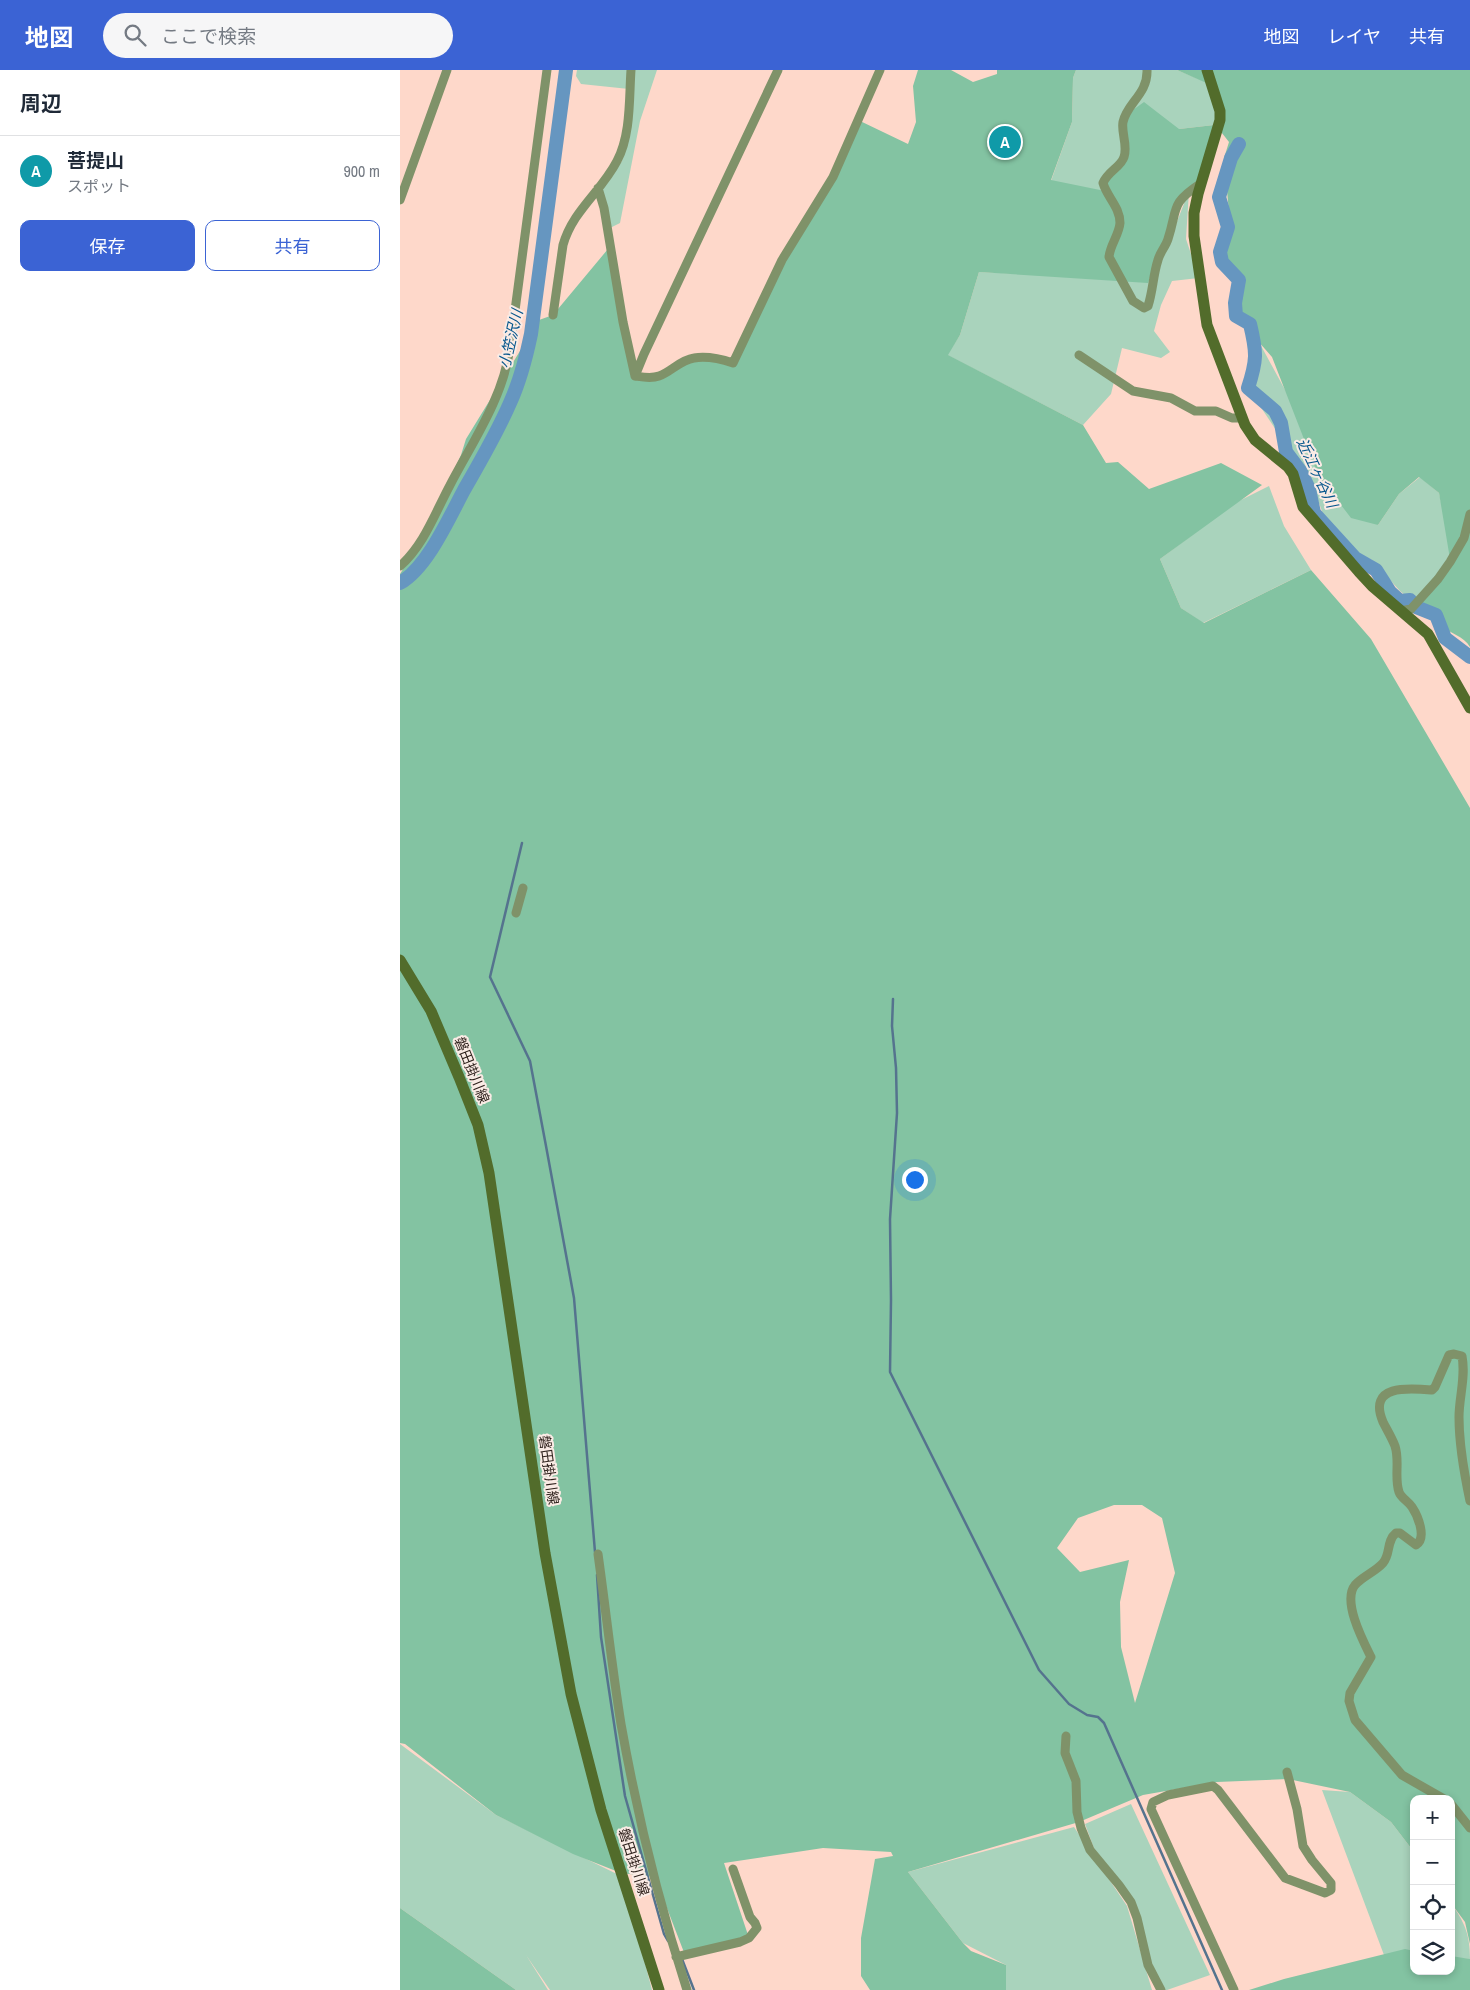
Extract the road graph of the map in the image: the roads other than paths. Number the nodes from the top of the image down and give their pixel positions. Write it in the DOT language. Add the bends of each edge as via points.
graph roads {
  1 [pos="447,70"];
  2 [pos="547,70"];
  3 [pos="631,70"];
  4 [pos="778,70"];
  5 [pos="880,70"];
  6 [pos="1147,70"];
  7 [pos="1207,70"];
  8 [pos="1200,184"];
  9 [pos="598,188"];
  10 [pos="400,200"];
  11 [pos="553,315"];
  12 [pos="1079,355"];
  13 [pos="635,376"];
  14 [pos="1242,418"];
  15 [pos="1470,514"];
  16 [pos="400,566"];
  17 [pos="1400,611"];
  18 [pos="1470,708"];
  19 [pos="523,888"];
  20 [pos="516,913"];
  21 [pos="400,960"];
  22 [pos="1470,1501"];
  23 [pos="598,1554"];
  24 [pos="1066,1736"];
  25 [pos="1287,1772"];
  26 [pos="1437,1795"];
  27 [pos="1455,1809"];
  28 [pos="1470,1828"];
  29 [pos="733,1869"];
  30 [pos="676,1957"];
  31 [pos="659,1990"];
  32 [pos="687,1990"];
  33 [pos="1161,1990"];
  34 [pos="1234,1990"];
  1 -- 10 [label="street"];
  2 -- 16 [label="street" via="513,331 504,375 494,402 423,538"];
  3 -- 9 [label="street" via="625,142 617,162"];
  4 -- 13 [label="street"];
  5 -- 13 [label="street" via="833,177 782,260 733,363 694,357 660,376"];
  6 -- 8 [label="street" via="1145,85 1123,121 1124,157 1103,183 1105,192 1115,204 1120,222 1109,257 1133,301 1144,308 1148,306 1158,258 1168,240 1178,203"];
  7 -- 8 [label="main road" via="1220,116"];
  8 -- 14 [label="main road" via="1194,213 1194,236 1203,309 1206,325"];
  9 -- 11 [label="street" via="577,213 566,234"];
  9 -- 13 [label="street"];
  12 -- 14 [label="street" via="1133,391 1171,398 1195,411 1216,411 1232,418"];
  14 -- 17 [label="main road" via="1255,440 1288,466 1309,515 1365,579"];
  15 -- 17 [label="street" via="1464,538 1438,579 1411,609"];
  17 -- 18 [label="main road" via="1428,634"];
  19 -- 20 [label="street"];
  21 -- 31 [label="main road, 磐田掛川線" via="431,1011 478,1125 489,1174 546,1553 571,1694 601,1810"];
  22 -- 26 [label="street" via="1460,1452 1459,1415 1464,1365 1462,1356 1454,1354 1449,1355 1432,1390 1394,1390 1382,1400 1382,1420 1398,1458 1396,1478 1400,1494 1411,1505 1421,1536 1416,1545 1400,1533 1392,1536 1387,1558 1351,1590 1358,1628 1371,1657 1350,1693 1355,1720 1402,1775"];
  23 -- 30 [label="street" via="629,1765"];
  24 -- 33 [label="street" via="1065,1753 1076,1781 1081,1828 1090,1850 1131,1902 1148,1965"];
  25 -- 34 [label="street" via="1304,1846 1331,1883 1331,1890 1325,1893 1285,1878 1213,1786 1168,1795 1153,1802 1151,1809"];
  27 -- 28 [label="street"];
  29 -- 30 [label="street" via="757,1928 754,1935 740,1942"];
  30 -- 32 [label="street"];
}
